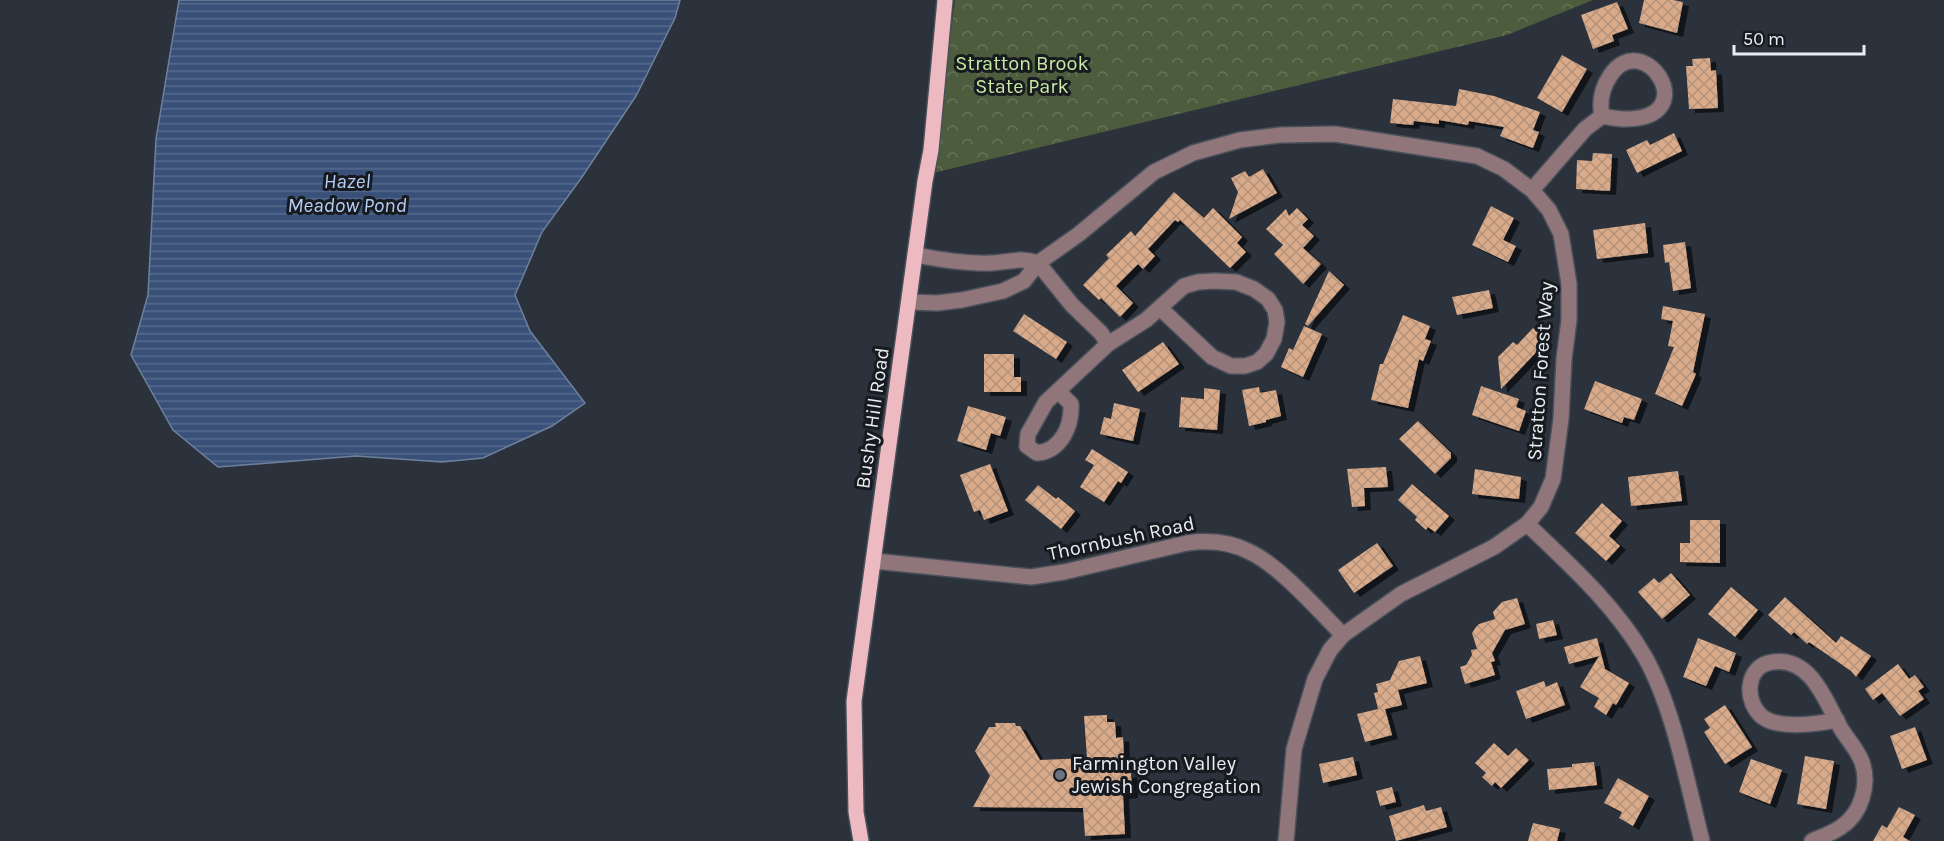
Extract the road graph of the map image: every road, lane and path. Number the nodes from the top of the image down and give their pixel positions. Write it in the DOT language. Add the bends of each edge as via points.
graph roads {
  1 [pos="945,0"];
  2 [pos="1602,116"];
  3 [pos="1532,190"];
  4 [pos="916,255"];
  5 [pos="1038,263"];
  6 [pos="909,302"];
  7 [pos="1160,308"];
  8 [pos="1108,344"];
  9 [pos="1058,392"];
  10 [pos="1527,524"];
  11 [pos="874,561"];
  12 [pos="1343,635"];
  13 [pos="1837,720"];
  14 [pos="861,841"];
  15 [pos="1286,841"];
  16 [pos="1702,841"];
  17 [pos="1812,841"];
  1 -- 4 [label="main road, Bushy Hill Road" via="931,150"];
  2 -- 2 [label="street" via="1647,116 1663,101 1663,82 1641,62 1619,66 1606,82 1600,105"];
  2 -- 3 [label="street" via="1585,129"];
  3 -- 5 [label="street, Stratton Forest Way" via="1504,169 1477,156 1335,134 1250,139 1193,153 1154,172"];
  3 -- 10 [label="street, Stratton Forest Way" via="1549,210 1561,234 1569,284 1569,320 1553,479 1541,507"];
  4 -- 5 [label="street" via="953,262 993,263 1023,258"];
  4 -- 6 [label="main road, Bushy Hill Road"];
  5 -- 6 [label="street, Stratton Forest Way" via="1024,281 1003,291 937,303"];
  5 -- 8 [label="street"];
  6 -- 11 [label="main road, Bushy Hill Road"];
  7 -- 7 [label="street" via="1184,286 1236,282 1268,299 1277,322 1274,339 1257,362 1231,366 1212,357"];
  7 -- 8 [label="street"];
  8 -- 9 [label="street"];
  10 -- 12 [label="street, Stratton Forest Way" via="1494,547 1401,594"];
  10 -- 16 [label="street" via="1600,596 1646,660 1674,732"];
  11 -- 12 [label="street, Thornbush Road" via="1031,577 1206,541 1248,550 1262,559"];
  11 -- 14 [label="main road, Bushy Hill Road" via="854,701 856,812"];
  12 -- 15 [label="street, Stratton Forest Way" via="1315,679 1294,749"];
  13 -- 13 [label="street" via="1823,693 1799,665 1766,662 1749,684 1755,707 1774,722 1812,725"];
  13 -- 17 [label="street" via="1862,761 1864,791 1853,817"];
}
